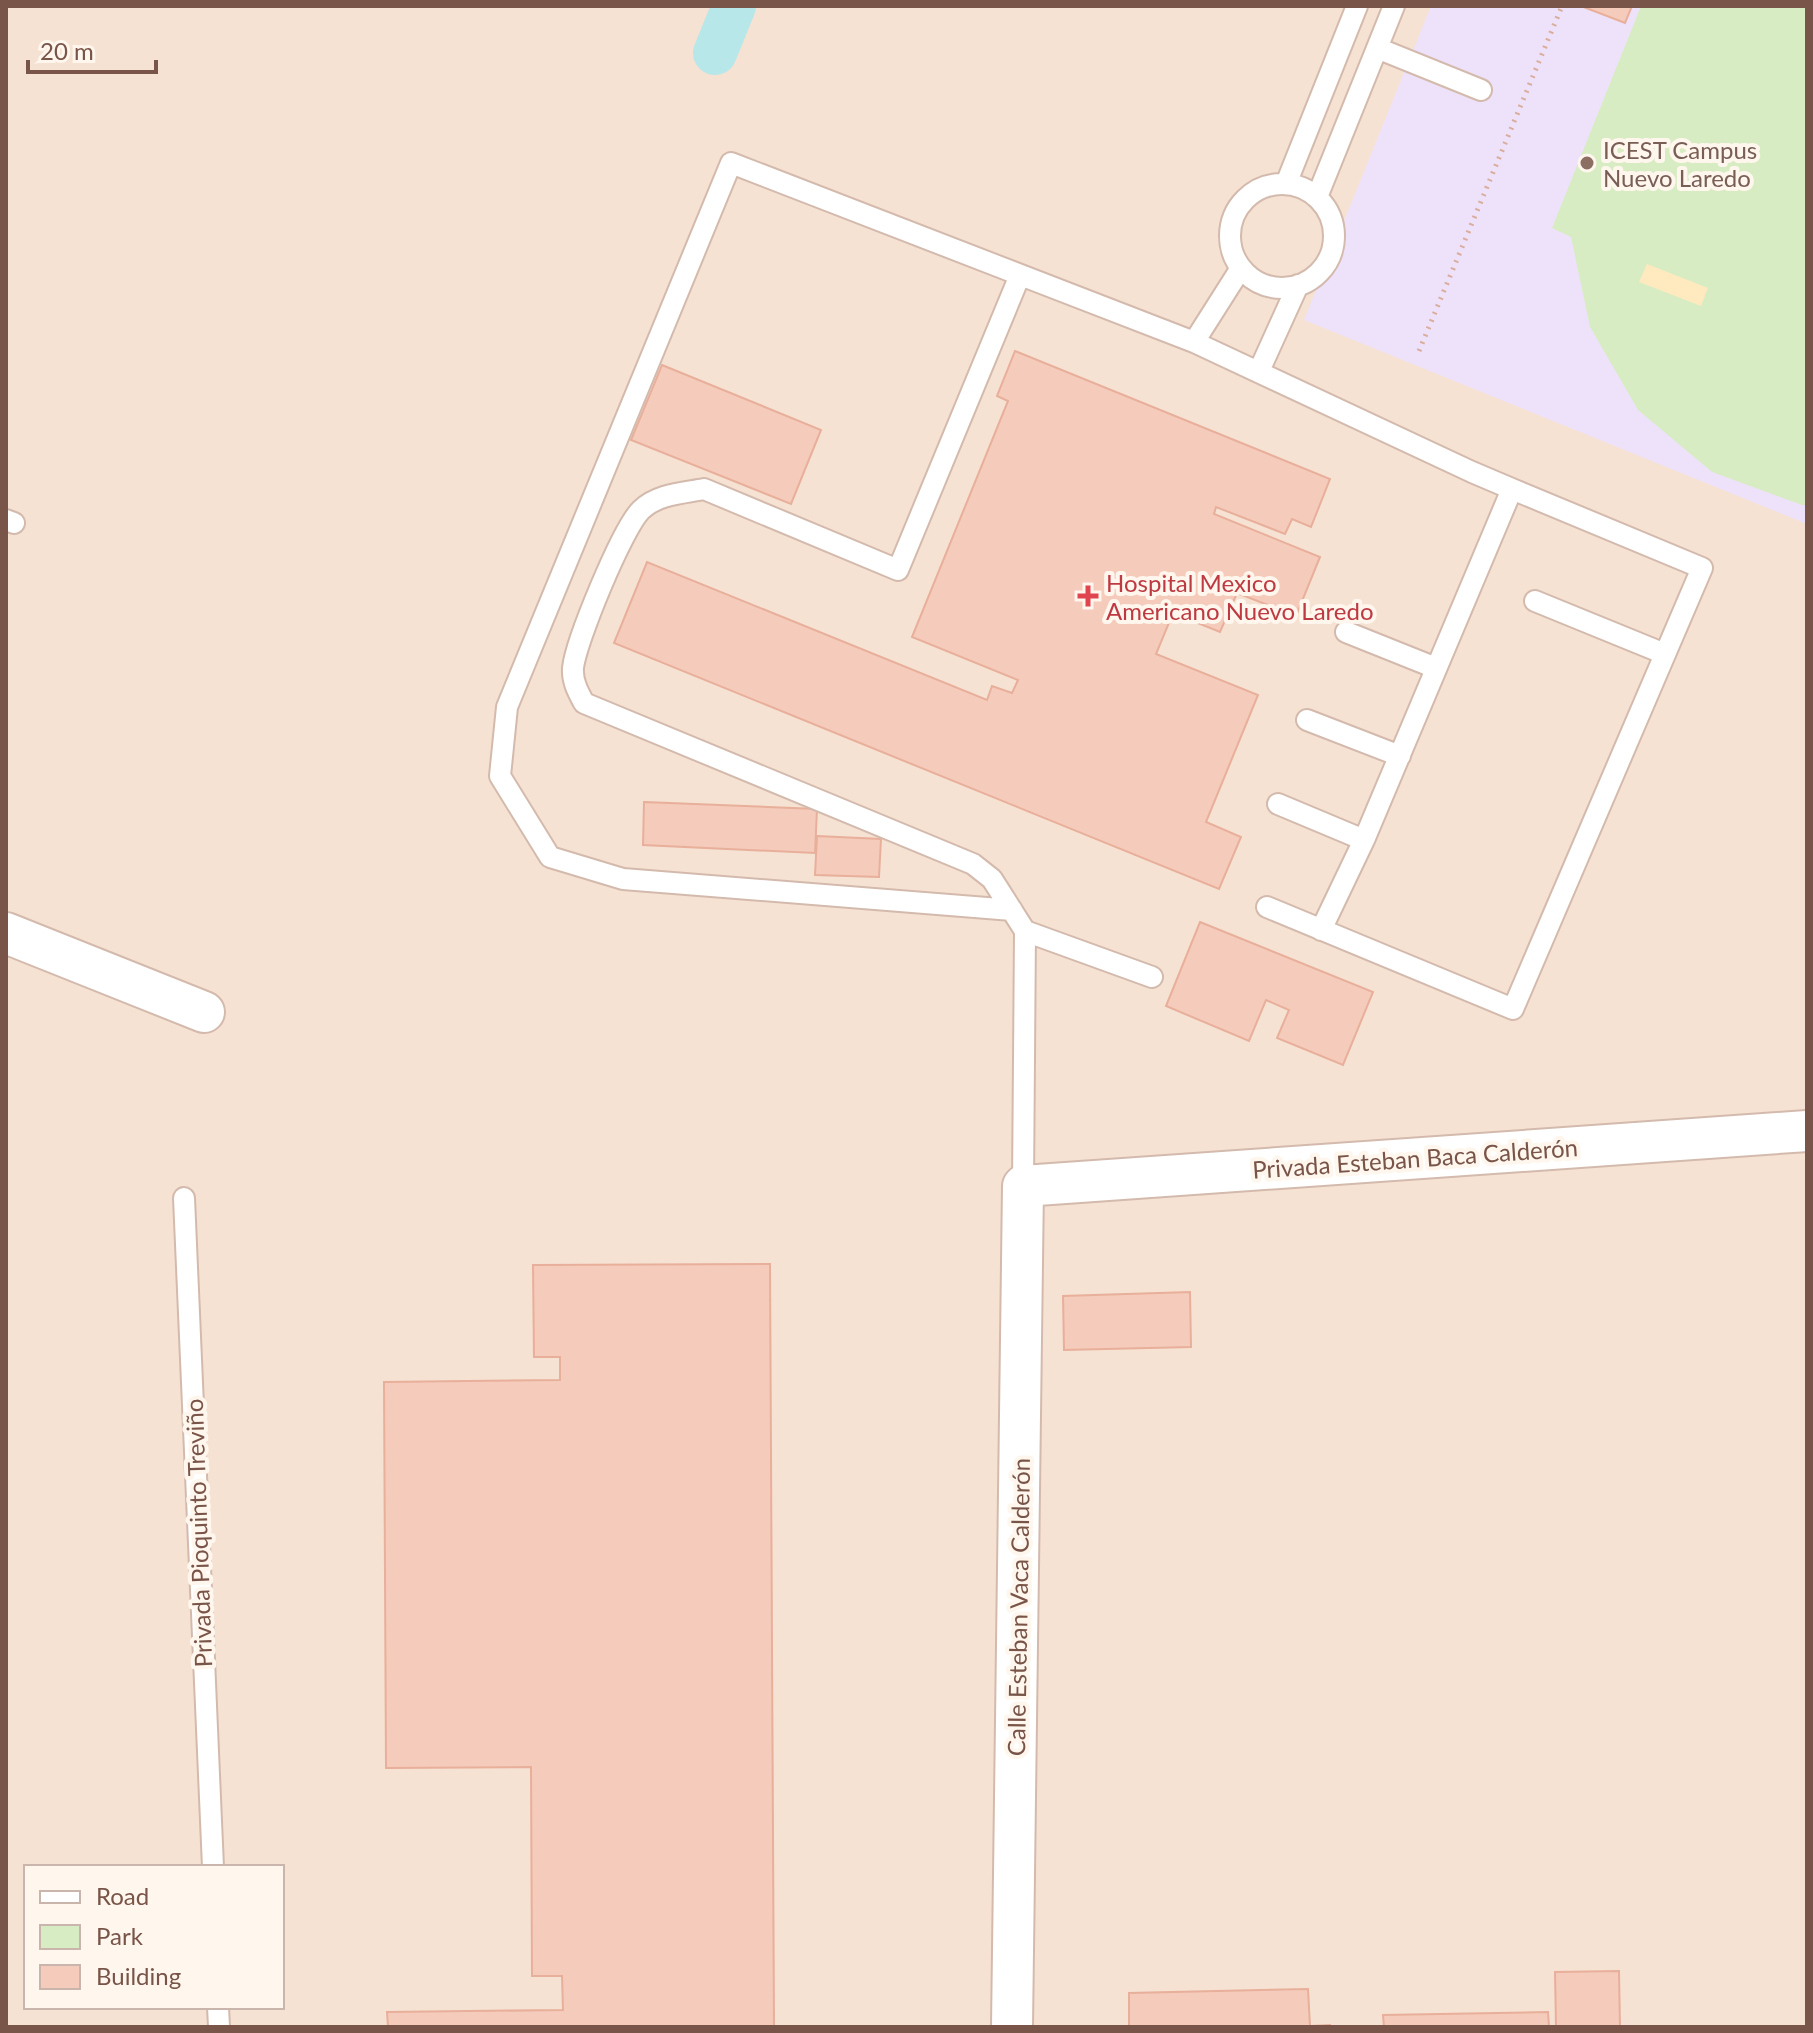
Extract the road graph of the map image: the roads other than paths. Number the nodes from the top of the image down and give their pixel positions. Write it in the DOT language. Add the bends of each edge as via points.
graph roads {
  1 [pos="1357,6"];
  2 [pos="1394,6"];
  3 [pos="1377,48"];
  4 [pos="1481,90"];
  5 [pos="1286,184"];
  6 [pos="1317,197"];
  7 [pos="1241,268"];
  8 [pos="1020,275"];
  9 [pos="1298,285"];
  10 [pos="1194,342"];
  11 [pos="1259,371"];
  12 [pos="1512,489"];
  13 [pos="1535,601"];
  14 [pos="1346,632"];
  15 [pos="1665,654"];
  16 [pos="1436,668"];
  17 [pos="1307,720"];
  18 [pos="1400,756"];
  19 [pos="1278,804"];
  20 [pos="1364,840"];
  21 [pos="1267,907"];
  22 [pos="1012,910"];
  23 [pos="1321,930"];
  24 [pos="1025,931"];
  25 [pos="6,933"];
  26 [pos="1152,977"];
  27 [pos="204,1012"];
  28 [pos="1807,1131"];
  29 [pos="1023,1186"];
  30 [pos="184,1198"];
  31 [pos="213,1865"];
  32 [pos="1012,2027"];
  1 -- 5 [label="lane"];
  2 -- 3 [label="lane"];
  3 -- 4 [label="lane"];
  3 -- 6 [label="lane"];
  5 -- 6 [label="lane"];
  5 -- 7 [label="lane" via="1254,192 1233,218 1230,235"];
  6 -- 9 [label="lane" via="1333,225 1334,242 1320,272"];
  7 -- 9 [label="lane" via="1270,287"];
  7 -- 10 [label="lane"];
  8 -- 10 [label="lane"];
  8 -- 22 [label="lane" via="898,570 704,489 664,497 641,510 624,534 573,668 584,703 973,864 992,879"];
  8 -- 22 [label="lane" via="731,163 507,707 500,776 550,857 623,879"];
  9 -- 11 [label="lane"];
  10 -- 11 [label="lane"];
  11 -- 12 [label="lane"];
  12 -- 15 [label="lane" via="1702,568"];
  12 -- 16 [label="lane"];
  13 -- 15 [label="lane"];
  14 -- 16 [label="lane"];
  15 -- 23 [label="lane" via="1513,1009"];
  16 -- 18 [label="lane"];
  17 -- 18 [label="lane"];
  18 -- 20 [label="lane"];
  19 -- 20 [label="lane"];
  20 -- 23 [label="lane"];
  21 -- 23 [label="lane"];
  22 -- 24 [label="lane"];
  24 -- 26 [label="lane"];
  24 -- 29 [label="lane"];
  25 -- 27 [label="street"];
  28 -- 29 [label="street, Privada Esteban Baca Calderón"];
  29 -- 32 [label="street, Calle Esteban Vaca Calderón"];
  30 -- 31 [label="lane, Privada Pioquinto Treviño"];
}
